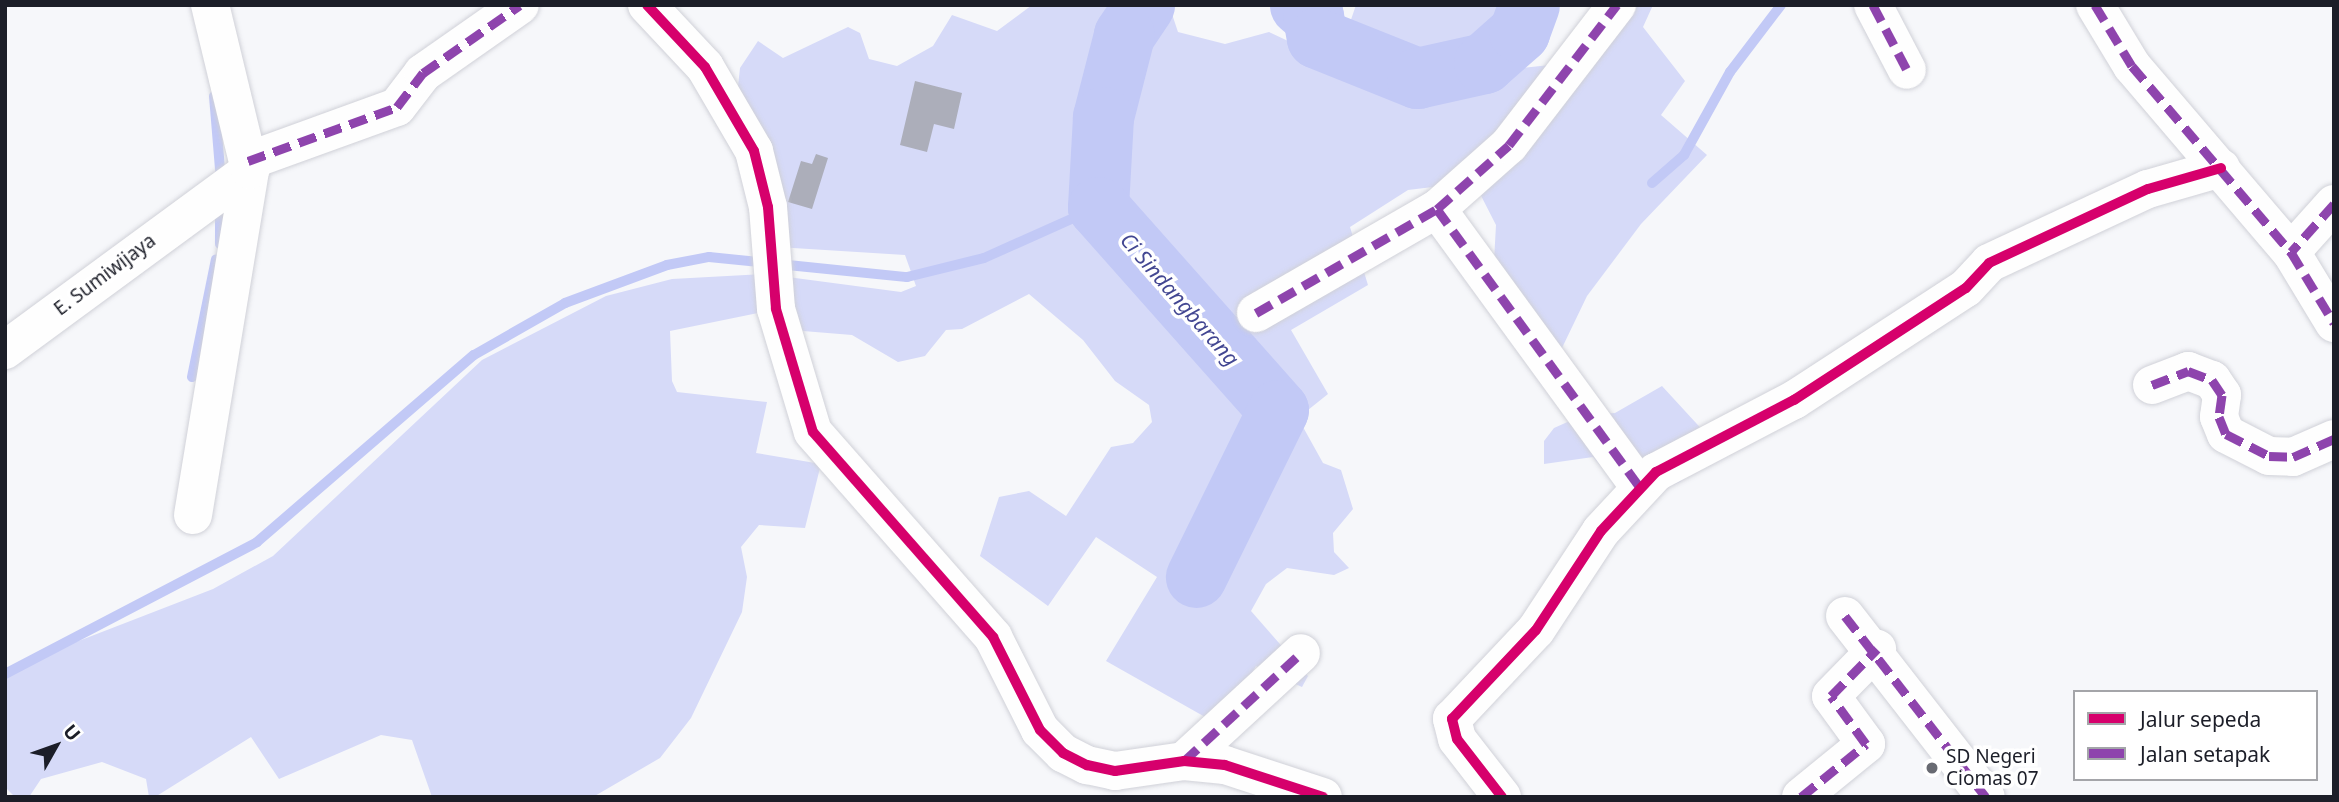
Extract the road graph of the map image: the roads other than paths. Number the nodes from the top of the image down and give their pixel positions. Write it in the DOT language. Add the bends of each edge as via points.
graph roads {
  1 [pos="210,5"];
  2 [pos="520,5"];
  3 [pos="647,5"];
  4 [pos="1618,5"];
  5 [pos="1873,5"];
  6 [pos="2095,5"];
  7 [pos="1908,70"];
  8 [pos="2221,168"];
  9 [pos="235,178"];
  10 [pos="2334,204"];
  11 [pos="1437,209"];
  12 [pos="2291,252"];
  13 [pos="1256,313"];
  14 [pos="2334,323"];
  15 [pos="5,350"];
  16 [pos="2152,385"];
  17 [pos="2334,439"];
  18 [pos="1640,487"];
  19 [pos="193,515"];
  20 [pos="1845,616"];
  21 [pos="1877,649"];
  22 [pos="1301,653"];
  23 [pos="1184,761"];
  24 [pos="1323,797"];
  25 [pos="1502,797"];
  26 [pos="1801,797"];
  27 [pos="1986,797"];
  1 -- 9 [label="street"];
  2 -- 9 [label="street, E. Sumiwijaya" via="423,73 397,107"];
  3 -- 23 [label="street" via="725,97 754,151 768,207 772,285 792,377 813,432 993,637 1040,730 1063,753 1115,771"];
  4 -- 11 [label="street" via="1509,145"];
  5 -- 7 [label="street"];
  6 -- 8 [label="street" via="2132,66"];
  8 -- 12 [label="street"];
  8 -- 18 [label="street" via="2148,189 1989,263 1966,288 1794,400 1656,472"];
  9 -- 15 [label="street, E. Sumiwijaya"];
  9 -- 19 [label="street"];
  10 -- 12 [label="street"];
  11 -- 13 [label="street"];
  11 -- 18 [label="street"];
  12 -- 14 [label="street"];
  16 -- 17 [label="street" via="2188,371 2212,380 2222,395 2219,417 2226,434 2269,456 2293,457"];
  18 -- 25 [label="street" via="1601,531 1536,630 1452,719 1457,739"];
  20 -- 21 [label="street"];
  21 -- 26 [label="street" via="1831,696 1866,744"];
  21 -- 27 [label="street"];
  22 -- 23 [label="street"];
  23 -- 24 [label="street" via="1264,775"];
}
